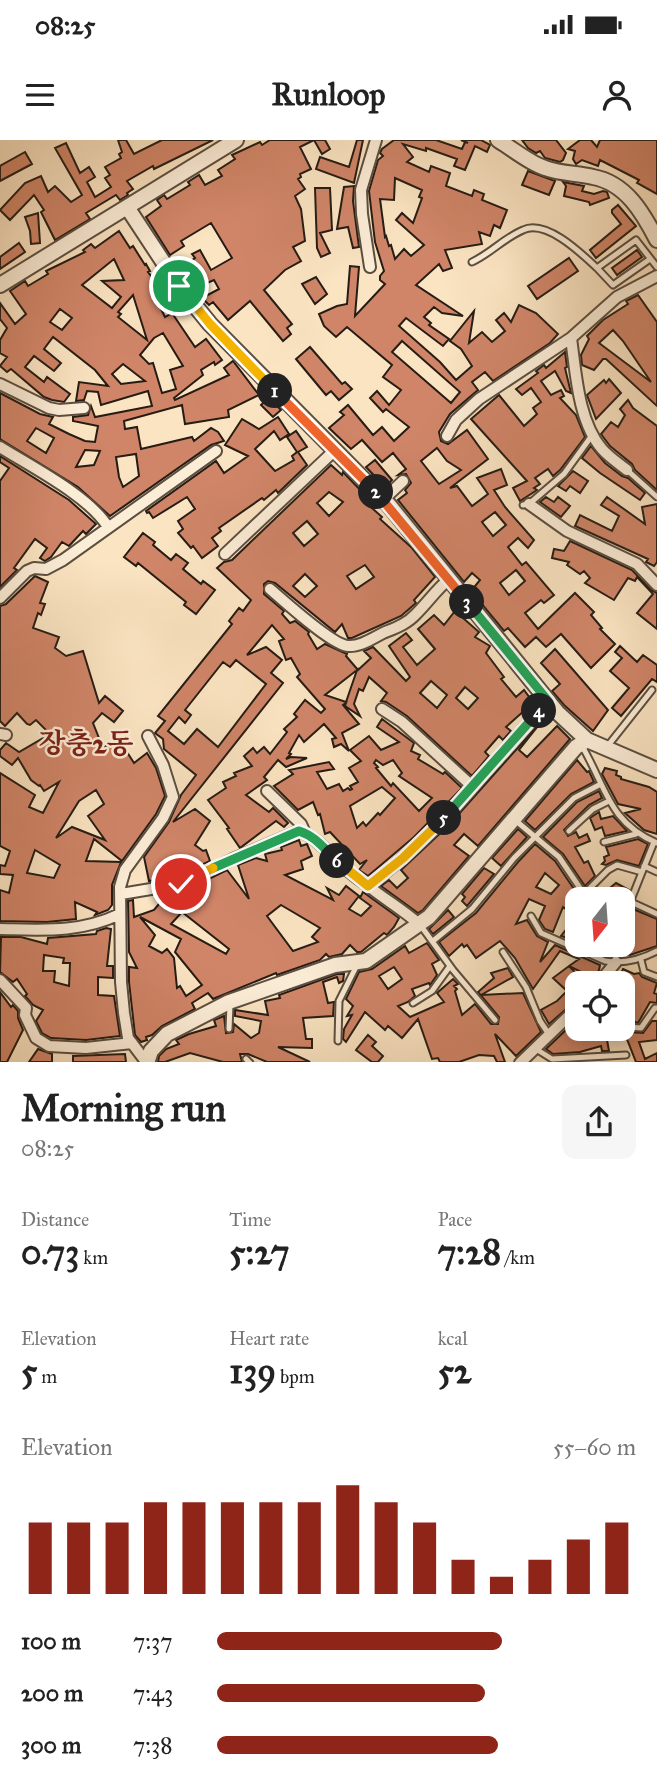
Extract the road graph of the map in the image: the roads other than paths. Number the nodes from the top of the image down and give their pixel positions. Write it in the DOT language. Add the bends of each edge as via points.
graph roads {
  1 [pos="236,140"];
  2 [pos="376,140"];
  3 [pos="501,141"];
  4 [pos="127,207"];
  5 [pos="657,240"];
  6 [pos="650,259"];
  7 [pos="472,262"];
  8 [pos="370,267"];
  9 [pos="657,267"];
  10 [pos="597,268"];
  11 [pos="657,276"];
  12 [pos="0,285"];
  13 [pos="571,338"];
  14 [pos="0,384"];
  15 [pos="84,408"];
  16 [pos="593,434"];
  17 [pos="447,436"];
  18 [pos="0,447"];
  19 [pos="216,451"];
  20 [pos="334,451"];
  21 [pos="627,470"];
  22 [pos="403,481"];
  23 [pos="657,497"];
  24 [pos="384,499"];
  25 [pos="526,504"];
  26 [pos="108,527"];
  27 [pos="225,554"];
  28 [pos="449,579"];
  29 [pos="657,585"];
  30 [pos="270,589"];
  31 [pos="0,598"];
  32 [pos="652,691"];
  33 [pos="549,702"];
  34 [pos="382,709"];
  35 [pos="148,736"];
  36 [pos="584,742"];
  37 [pos="606,748"];
  38 [pos="657,770"];
  39 [pos="601,784"];
  40 [pos="473,787"];
  41 [pos="267,791"];
  42 [pos="609,801"];
  43 [pos="514,818"];
  44 [pos="569,831"];
  45 [pos="305,833"];
  46 [pos="636,834"];
  47 [pos="535,836"];
  48 [pos="604,842"];
  49 [pos="656,843"];
  50 [pos="643,869"];
  51 [pos="657,872"];
  52 [pos="368,886"];
  53 [pos="579,887"];
  54 [pos="591,887"];
  55 [pos="635,891"];
  56 [pos="121,894"];
  57 [pos="635,904"];
  58 [pos="120,914"];
  59 [pos="657,914"];
  60 [pos="531,916"];
  61 [pos="419,924"];
  62 [pos="0,929"];
  63 [pos="433,941"];
  64 [pos="657,951"];
  65 [pos="503,952"];
  66 [pos="616,957"];
  67 [pos="641,960"];
  68 [pos="358,962"];
  69 [pos="616,962"];
  70 [pos="450,966"];
  71 [pos="609,971"];
  72 [pos="657,977"];
  73 [pos="0,980"];
  74 [pos="229,1002"];
  75 [pos="413,1003"];
  76 [pos="657,1009"];
  77 [pos="495,1020"];
  78 [pos="565,1020"];
  79 [pos="635,1028"];
  80 [pos="229,1029"];
  81 [pos="550,1036"];
  82 [pos="338,1041"];
  83 [pos="132,1043"];
  84 [pos="536,1049"];
  85 [pos="626,1055"];
  86 [pos="585,1060"];
  87 [pos="147,1062"];
  88 [pos="520,1062"];
  1 -- 4 [label="street"];
  2 -- 8 [label="street" via="362,190"];
  3 -- 5 [label="street" via="542,168 596,177 616,186 627,194"];
  4 -- 12 [label="street"];
  4 -- 20 [label="street" via="197,309"];
  6 -- 9 [label="lane"];
  6 -- 10 [label="lane" via="613,285"];
  6 -- 10 [label="lane" via="636,240"];
  7 -- 10 [label="lane" via="526,228 535,228 563,240"];
  11 -- 13 [label="street" via="617,296"];
  13 -- 16 [label="street" via="582,411"];
  13 -- 17 [label="street" via="479,399 456,420"];
  14 -- 15 [label="street" via="49,408"];
  16 -- 21 [label="street" via="602,449"];
  16 -- 25 [label="lane" via="564,474"];
  18 -- 26 [label="street" via="88,504"];
  19 -- 26 [label="street"];
  20 -- 24 [label="street"];
  20 -- 27 [label="street"];
  21 -- 23 [label="lane"];
  22 -- 24 [label="street"];
  24 -- 28 [label="street"];
  25 -- 29 [label="street" via="567,531 637,564"];
  26 -- 31 [label="street" via="63,560 46,569 27,570"];
  28 -- 30 [label="street" via="403,624 345,646"];
  28 -- 33 [label="street"];
  32 -- 37 [label="lane"];
  33 -- 36 [label="street"];
  33 -- 40 [label="street"];
  34 -- 40 [label="street"];
  35 -- 56 [label="street" via="173,797 125,870"];
  36 -- 37 [label="street"];
  36 -- 39 [label="lane"];
  36 -- 43 [label="street"];
  37 -- 38 [label="street"];
  39 -- 42 [label="lane"];
  39 -- 47 [label="lane" via="574,798"];
  40 -- 52 [label="street" via="422,841"];
  41 -- 45 [label="street"];
  42 -- 44 [label="lane"];
  42 -- 46 [label="lane"];
  43 -- 47 [label="lane"];
  43 -- 61 [label="street"];
  45 -- 52 [label="street"];
  45 -- 56 [label="street" via="299,831 181,884"];
  46 -- 48 [label="lane"];
  46 -- 49 [label="lane"];
  47 -- 53 [label="lane" via="559,857"];
  47 -- 63 [label="lane" via="471,909"];
  49 -- 50 [label="lane"];
  50 -- 51 [label="lane"];
  50 -- 54 [label="lane" via="617,865"];
  50 -- 55 [label="lane"];
  52 -- 61 [label="street"];
  56 -- 58 [label="street"];
  57 -- 59 [label="lane"];
  58 -- 62 [label="street" via="76,929"];
  58 -- 83 [label="street" via="122,992"];
  60 -- 69 [label="lane" via="549,938"];
  61 -- 63 [label="lane"];
  61 -- 68 [label="street"];
  63 -- 70 [label="lane"];
  64 -- 67 [label="lane"];
  65 -- 81 [label="lane"];
  66 -- 69 [label="lane"];
  67 -- 69 [label="lane"];
  67 -- 72 [label="lane" via="644,972"];
  68 -- 74 [label="street" via="335,965"];
  68 -- 82 [label="lane" via="339,1001"];
  69 -- 71 [label="street"];
  70 -- 75 [label="lane" via="432,990"];
  70 -- 77 [label="lane"];
  73 -- 83 [label="street" via="22,1001 36,1038 49,1046"];
  74 -- 80 [label="lane"];
  74 -- 87 [label="street" via="167,1034"];
  76 -- 79 [label="lane" via="641,1028"];
  78 -- 81 [label="street"];
  81 -- 84 [label="street"];
  83 -- 87 [label="street"];
  84 -- 86 [label="lane" via="552,1059"];
  84 -- 88 [label="street"];
  85 -- 86 [label="lane"];
}
